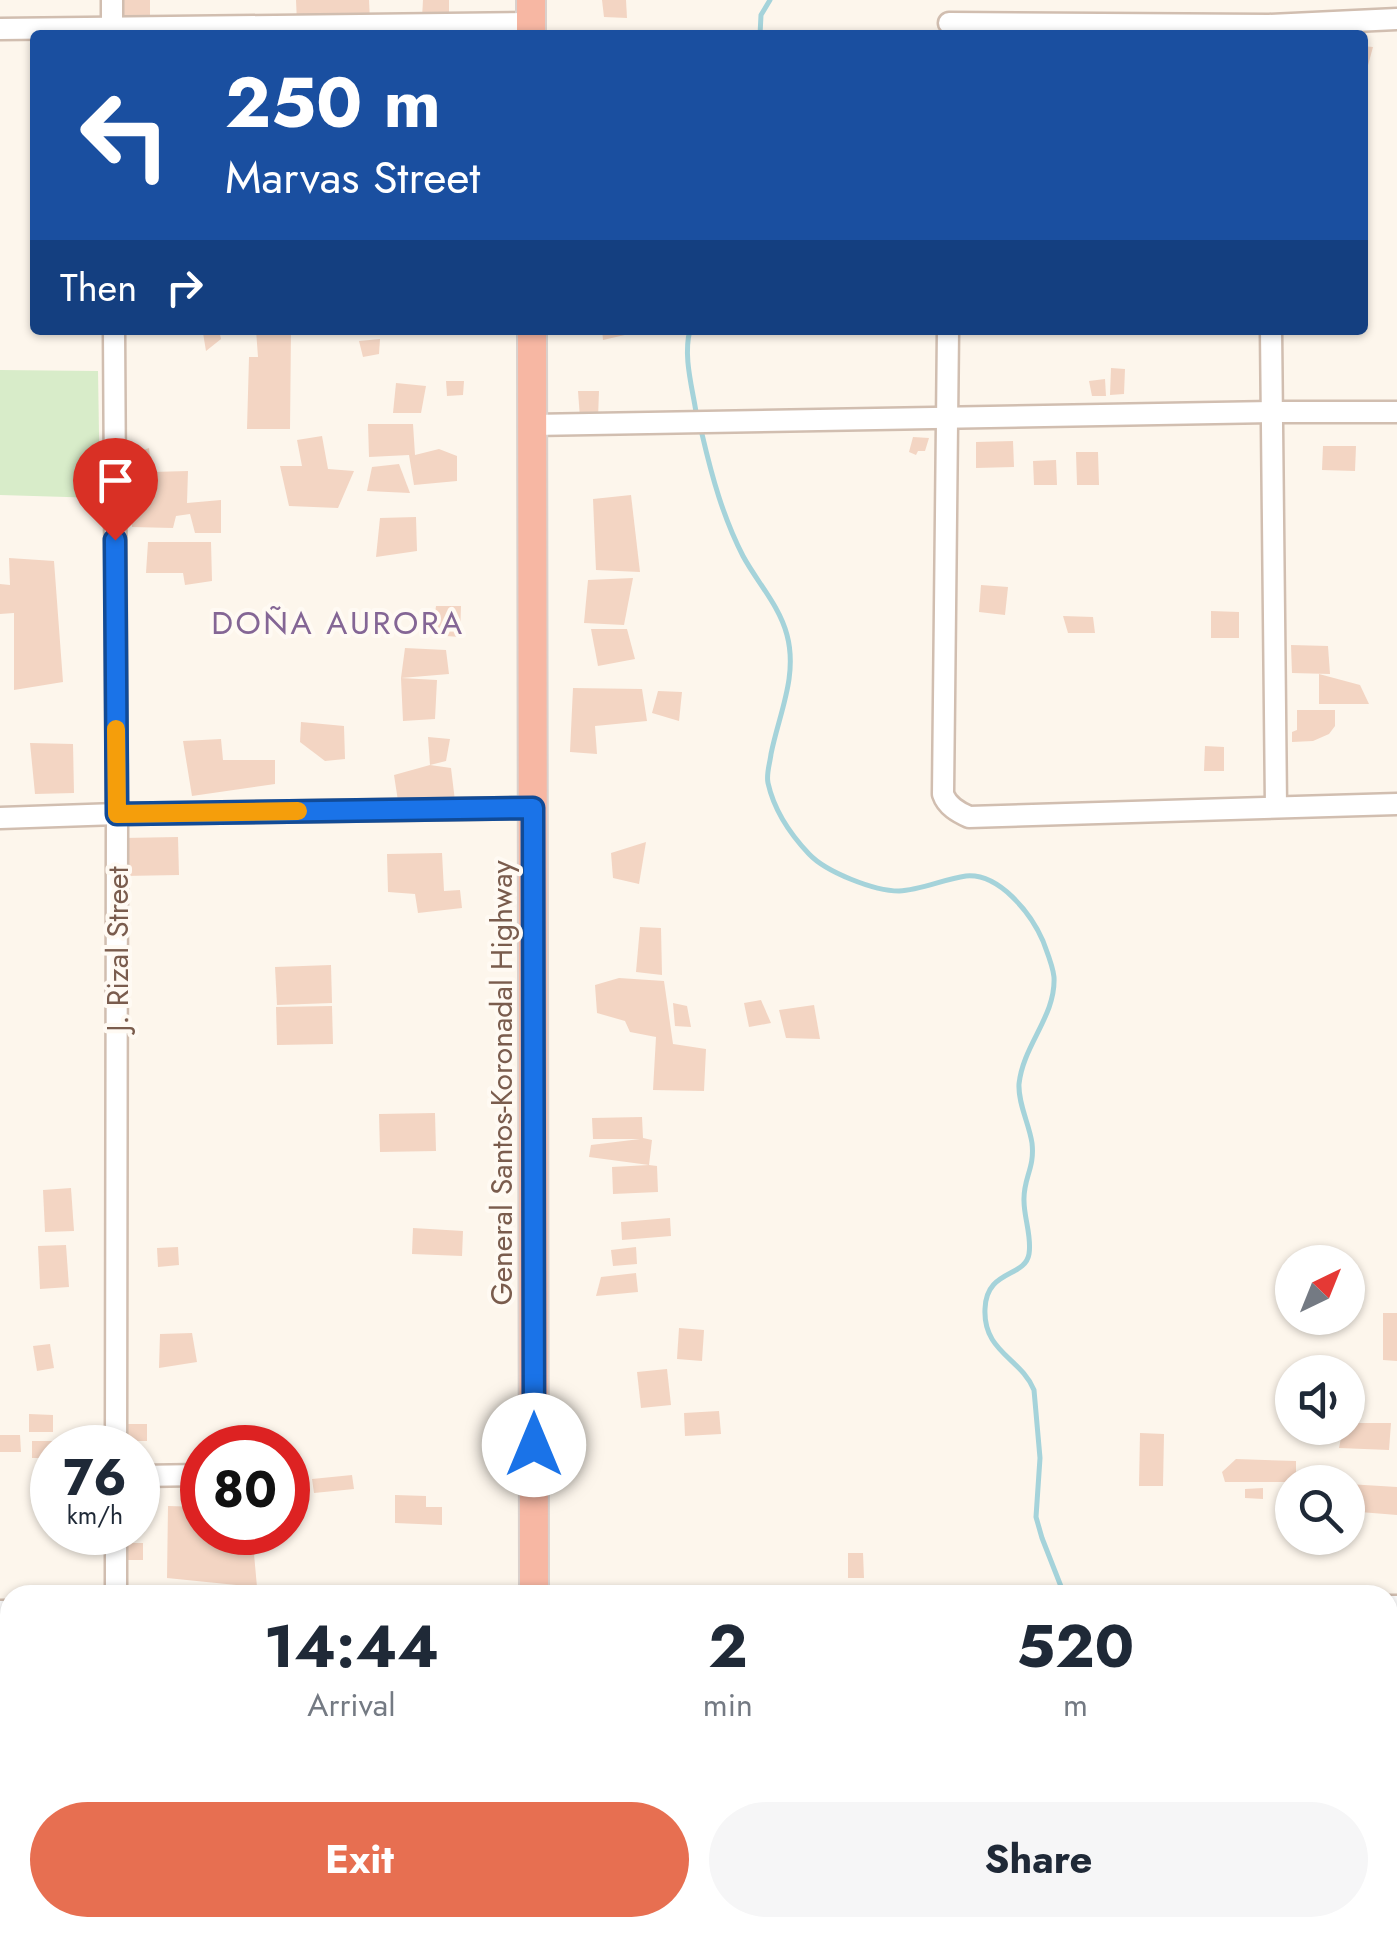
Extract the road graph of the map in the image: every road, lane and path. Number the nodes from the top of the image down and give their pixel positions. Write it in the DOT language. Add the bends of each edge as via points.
graph roads {
  1 [pos="112,0"];
  2 [pos="949,0"];
  3 [pos="531,19"];
  4 [pos="1397,19"];
  5 [pos="0,29"];
  6 [pos="949,29"];
  7 [pos="56,30"];
  8 [pos="112,30"];
  9 [pos="147,30"];
  10 [pos="1269,30"];
  11 [pos="114,335"];
  12 [pos="532,335"];
  13 [pos="948,335"];
  14 [pos="1272,335"];
  15 [pos="1272,412"];
  16 [pos="1397,412"];
  17 [pos="947,417"];
  18 [pos="532,425"];
  19 [pos="1397,804"];
  20 [pos="1276,806"];
  21 [pos="533,808"];
  22 [pos="117,814"];
  23 [pos="0,818"];
  24 [pos="116,1425"];
  25 [pos="116,1555"];
  26 [pos="116,1585"];
  27 [pos="534,1585"];
  1 -- 8 [label="street"];
  2 -- 6 [label="street"];
  3 -- 9 [label="street"];
  4 -- 10 [label="street"];
  5 -- 7 [label="street"];
  6 -- 10 [label="street"];
  11 -- 22 [label="street, J. Rizal Street"];
  12 -- 18 [label="highway, General Santos-Koronadal Highway"];
  13 -- 17 [label="street"];
  14 -- 15 [label="street"];
  15 -- 16 [label="street"];
  15 -- 17 [label="street"];
  15 -- 20 [label="street"];
  17 -- 18 [label="street"];
  17 -- 20 [label="street" via="945,800 970,816"];
  18 -- 21 [label="highway, General Santos-Koronadal Highway"];
  19 -- 20 [label="street"];
  21 -- 22 [label="street"];
  21 -- 27 [label="highway, General Santos-Koronadal Highway"];
  22 -- 23 [label="street"];
  22 -- 24 [label="street, J. Rizal Street"];
  25 -- 26 [label="street"];
}
